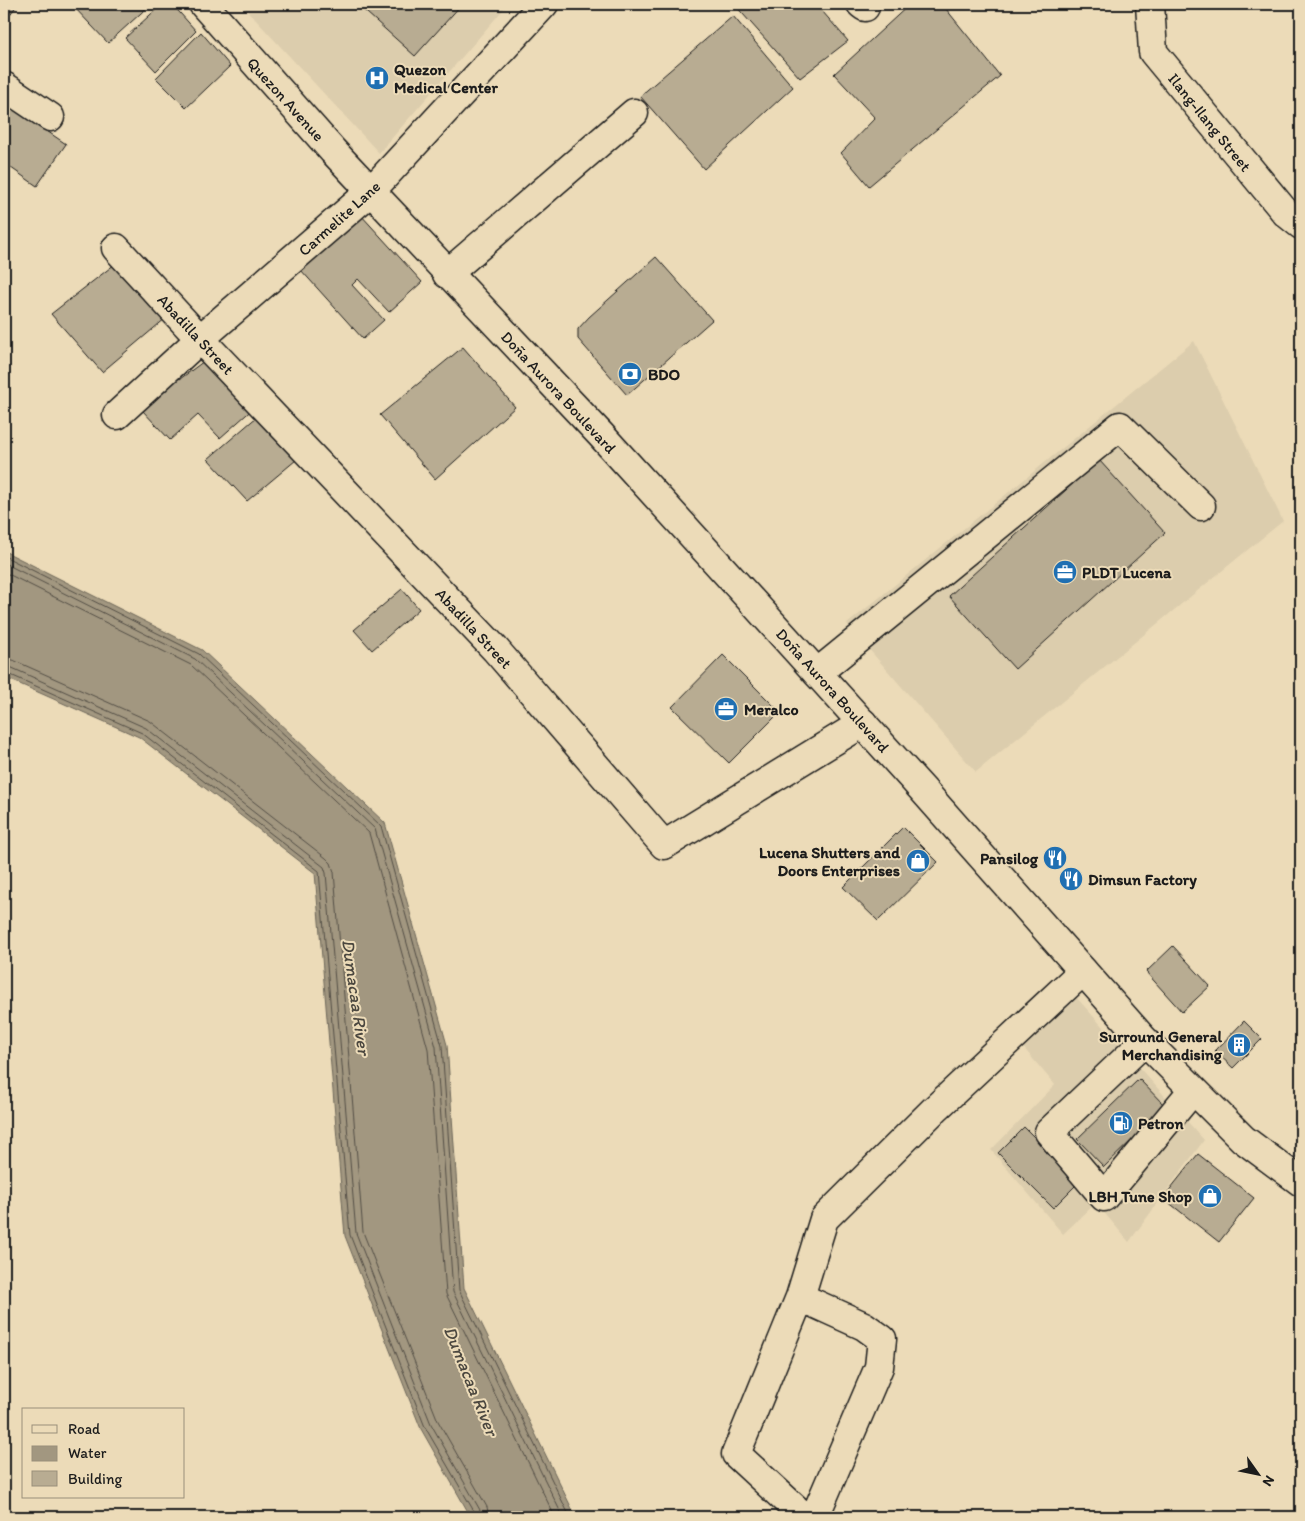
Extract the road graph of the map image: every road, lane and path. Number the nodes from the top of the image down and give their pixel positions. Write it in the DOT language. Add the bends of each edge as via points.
graph roads {
  1 [pos="203,4"];
  2 [pos="544,4"];
  3 [pos="1150,4"];
  4 [pos="4,86"];
  5 [pos="634,113"];
  6 [pos="50,117"];
  7 [pos="370,192"];
  8 [pos="1301,225"];
  9 [pos="116,248"];
  10 [pos="447,274"];
  11 [pos="200,339"];
  12 [pos="117,415"];
  13 [pos="1201,506"];
  14 [pos="817,673"];
  15 [pos="863,724"];
  16 [pos="1083,971"];
  17 [pos="1145,1041"];
  18 [pos="1192,1090"];
  19 [pos="1301,1182"];
  20 [pos="800,1297"];
  1 -- 7 [label="street, Quezon Avenue"];
  2 -- 7 [label="street, Carmelite Lane"];
  3 -- 8 [label="street, Ilang-Ilang Street" via="1154,52 1286,213"];
  4 -- 6 [label="street"];
  5 -- 10 [label="street"];
  7 -- 10 [label="street, Doña Aurora Boulevard"];
  7 -- 11 [label="street, Carmelite Lane"];
  9 -- 11 [label="street, Abadilla Street"];
  10 -- 14 [label="street, Doña Aurora Boulevard" via="601,435"];
  11 -- 12 [label="street, Carmelite Lane"];
  11 -- 15 [label="street, Abadilla Street" via="495,648 664,845"];
  13 -- 14 [label="street" via="1120,426"];
  14 -- 15 [label="street, Doña Aurora Boulevard"];
  15 -- 16 [label="street, Doña Aurora Boulevard"];
  16 -- 17 [label="street, Doña Aurora Boulevard"];
  16 -- 20 [label="street" via="935,1109 824,1219"];
  17 -- 18 [label="street, Doña Aurora Boulevard"];
  17 -- 18 [label="street" via="1049,1132 1104,1196"];
  18 -- 19 [label="street, Doña Aurora Boulevard" via="1243,1138"];
  20 -- 20 [label="street" via="736,1454 801,1514 816,1514 879,1367 882,1339 864,1326"];
}
